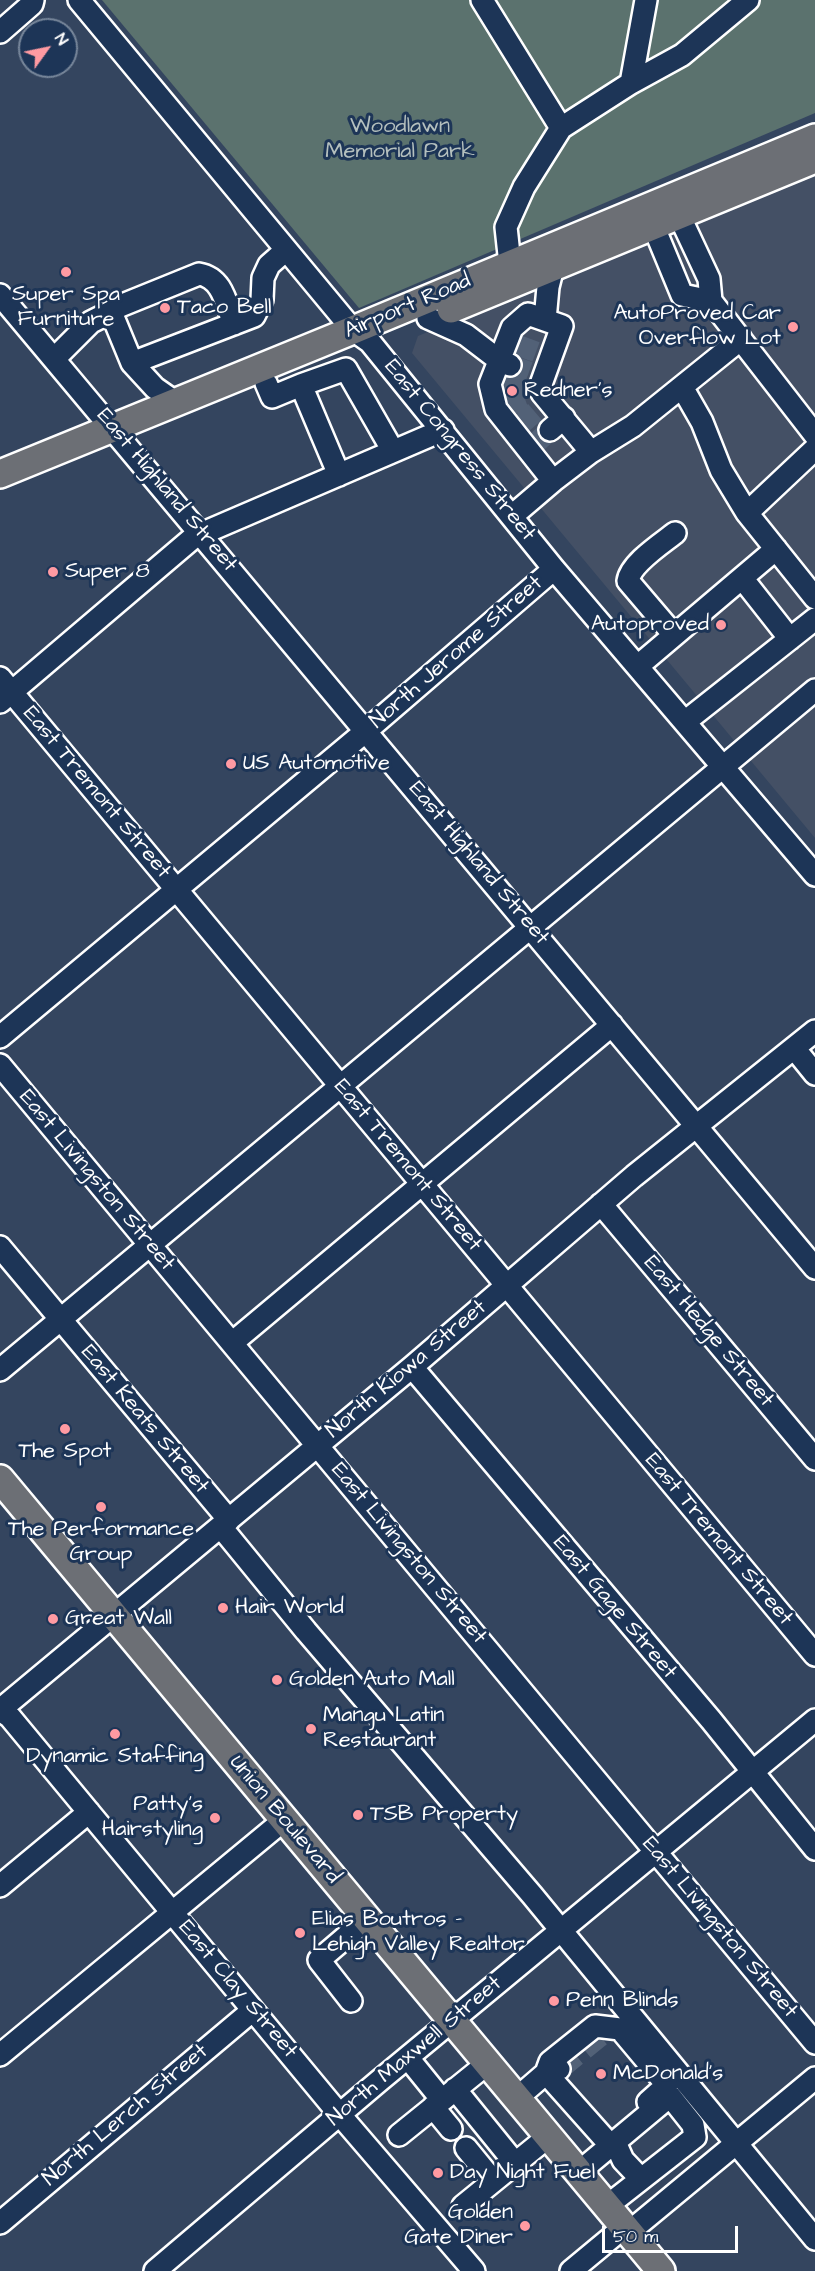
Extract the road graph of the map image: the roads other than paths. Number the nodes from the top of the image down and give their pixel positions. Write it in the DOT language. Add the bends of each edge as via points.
graph roads {
  1 [pos="33,0"];
  2 [pos="79,0"];
  3 [pos="482,0"];
  4 [pos="646,0"];
  5 [pos="748,0"];
  6 [pos="0,32"];
  7 [pos="631,83"];
  8 [pos="561,128"];
  9 [pos="815,138"];
  10 [pos="815,159"];
  11 [pos="679,215"];
  12 [pos="653,225"];
  13 [pos="286,250"];
  14 [pos="510,264"];
  15 [pos="553,267"];
  16 [pos="0,295"];
  17 [pos="711,301"];
  18 [pos="111,312"];
  19 [pos="428,318"];
  20 [pos="545,320"];
  21 [pos="234,324"];
  22 [pos="362,336"];
  23 [pos="741,339"];
  24 [pos="54,358"];
  25 [pos="132,363"];
  26 [pos="324,368"];
  27 [pos="266,383"];
  28 [pos="522,384"];
  29 [pos="302,385"];
  30 [pos="682,387"];
  31 [pos="176,402"];
  32 [pos="443,430"];
  33 [pos="119,435"];
  34 [pos="544,435"];
  35 [pos="815,435"];
  36 [pos="815,449"];
  37 [pos="393,451"];
  38 [pos="591,452"];
  39 [pos="0,474"];
  40 [pos="339,475"];
  41 [pos="553,481"];
  42 [pos="0,493"];
  43 [pos="747,513"];
  44 [pos="512,516"];
  45 [pos="675,533"];
  46 [pos="201,534"];
  47 [pos="776,549"];
  48 [pos="554,569"];
  49 [pos="742,578"];
  50 [pos="815,598"];
  51 [pos="815,619"];
  52 [pos="674,636"];
  53 [pos="790,639"];
  54 [pos="638,666"];
  55 [pos="815,690"];
  56 [pos="4,691"];
  57 [pos="686,722"];
  58 [pos="366,731"];
  59 [pos="724,766"];
  60 [pos="815,875"];
  61 [pos="176,889"];
  62 [pos="531,927"];
  63 [pos="612,1025"];
  64 [pos="815,1031"];
  65 [pos="0,1037"];
  66 [pos="794,1048"];
  67 [pos="0,1065"];
  68 [pos="815,1074"];
  69 [pos="340,1086"];
  70 [pos="696,1126"];
  71 [pos="422,1183"];
  72 [pos="601,1204"];
  73 [pos="150,1245"];
  74 [pos="0,1247"];
  75 [pos="815,1268"];
  76 [pos="507,1285"];
  77 [pos="60,1320"];
  78 [pos="232,1343"];
  79 [pos="412,1367"];
  80 [pos="0,1370"];
  81 [pos="318,1446"];
  82 [pos="815,1459"];
  83 [pos="0,1479"];
  84 [pos="225,1523"];
  85 [pos="114,1616"];
  86 [pos="815,1655"];
  87 [pos="0,1710"];
  88 [pos="815,1720"];
  89 [pos="752,1772"];
  90 [pos="89,1812"];
  91 [pos="284,1820"];
  92 [pos="815,1849"];
  93 [pos="657,1852"];
  94 [pos="0,1886"];
  95 [pos="171,1912"];
  96 [pos="367,1918"];
  97 [pos="561,1932"];
  98 [pos="351,2001"];
  99 [pos="253,2010"];
  100 [pos="452,2021"];
  101 [pos="815,2043"];
  102 [pos="0,2055"];
  103 [pos="408,2058"];
  104 [pos="488,2063"];
  105 [pos="553,2071"];
  106 [pos="815,2078"];
  107 [pos="517,2098"];
  108 [pos="444,2099"];
  109 [pos="340,2115"];
  110 [pos="701,2118"];
  111 [pos="451,2129"];
  112 [pos="399,2135"];
  113 [pos="549,2136"];
  114 [pos="617,2140"];
  115 [pos="736,2144"];
  116 [pos="466,2148"];
  117 [pos="515,2163"];
  118 [pos="579,2172"];
  119 [pos="640,2179"];
  120 [pos="493,2181"];
  121 [pos="463,2206"];
  122 [pos="607,2206"];
  123 [pos="0,2223"];
  124 [pos="626,2230"];
  125 [pos="815,2239"];
  126 [pos="155,2271"];
  127 [pos="474,2271"];
  128 [pos="571,2271"];
  129 [pos="661,2271"];
  1 -- 6 [label="street"];
  2 -- 13 [label="street, East Congress Street"];
  3 -- 8 [label="street"];
  4 -- 7 [label="street"];
  5 -- 7 [label="street" via="682,55"];
  7 -- 8 [label="street"];
  8 -- 14 [label="street" via="524,187 506,227"];
  9 -- 14 [label="main road, Airport Road"];
  10 -- 11 [label="main road, Airport Road"];
  11 -- 12 [label="main road, Airport Road"];
  11 -- 17 [label="street" via="708,279"];
  12 -- 15 [label="main road, Airport Road"];
  12 -- 17 [label="street" via="682,295"];
  13 -- 21 [label="street" via="269,265 263,278 262,300 254,316"];
  13 -- 22 [label="street, East Congress Street"];
  14 -- 22 [label="main road, Airport Road"];
  15 -- 19 [label="main road, Airport Road"];
  15 -- 20 [label="street"];
  16 -- 24 [label="street, East Highland Street"];
  17 -- 23 [label="street"];
  18 -- 21 [label="street" via="200,274 210,276 219,285"];
  18 -- 24 [label="street" via="90,322"];
  18 -- 25 [label="street"];
  19 -- 22 [label="main road, Airport Road"];
  19 -- 28 [label="street" via="466,335"];
  20 -- 28 [label="street" via="562,326"];
  20 -- 28 [label="street" via="528,314 512,328"];
  21 -- 25 [label="street"];
  22 -- 26 [label="main road, Airport Road"];
  22 -- 31 [label="main road, Airport Road"];
  22 -- 32 [label="street, East Congress Street"];
  23 -- 30 [label="street"];
  23 -- 35 [label="street"];
  24 -- 33 [label="street, East Highland Street"];
  25 -- 31 [label="street" via="155,388"];
  26 -- 27 [label="main road, Airport Road"];
  26 -- 29 [label="street"];
  26 -- 37 [label="street" via="346,369"];
  27 -- 29 [label="street" via="272,397"];
  27 -- 33 [label="main road, Airport Road"];
  28 -- 34 [label="street"];
  28 -- 34 [label="street"];
  29 -- 40 [label="street"];
  30 -- 38 [label="street" via="633,426"];
  30 -- 43 [label="street" via="702,422 721,470"];
  31 -- 33 [label="main road, Airport Road"];
  32 -- 37 [label="street"];
  32 -- 44 [label="street, East Congress Street"];
  33 -- 39 [label="main road, Airport Road"];
  33 -- 42 [label="main road, Airport Road"];
  33 -- 46 [label="street, East Highland Street"];
  34 -- 38 [label="street"];
  34 -- 41 [label="street"];
  36 -- 43 [label="street"];
  37 -- 40 [label="street"];
  38 -- 41 [label="street"];
  40 -- 46 [label="street"];
  41 -- 44 [label="street"];
  43 -- 47 [label="street"];
  44 -- 48 [label="street, East Congress Street"];
  45 -- 52 [label="street" via="635,566 628,581"];
  46 -- 56 [label="street"];
  46 -- 58 [label="street, East Highland Street"];
  47 -- 49 [label="street"];
  47 -- 50 [label="street"];
  48 -- 54 [label="street, East Congress Street"];
  48 -- 58 [label="street, North Jerome Street"];
  49 -- 52 [label="street"];
  49 -- 53 [label="street"];
  51 -- 53 [label="street"];
  52 -- 54 [label="street"];
  53 -- 57 [label="street"];
  54 -- 57 [label="street, East Congress Street"];
  55 -- 59 [label="street"];
  56 -- 61 [label="street, East Tremont Street"];
  57 -- 59 [label="street, East Congress Street"];
  58 -- 61 [label="street, North Jerome Street"];
  58 -- 62 [label="street, East Highland Street"];
  59 -- 60 [label="street, East Congress Street"];
  59 -- 62 [label="street"];
  61 -- 65 [label="street, North Jerome Street"];
  61 -- 69 [label="street, East Tremont Street"];
  62 -- 63 [label="street, East Highland Street"];
  62 -- 69 [label="street"];
  63 -- 70 [label="street, East Highland Street"];
  63 -- 71 [label="street"];
  64 -- 66 [label="street, North Kiowa Street"];
  66 -- 68 [label="street"];
  66 -- 70 [label="street, North Kiowa Street"];
  67 -- 73 [label="street, East Livingston Street"];
  69 -- 71 [label="street, East Tremont Street"];
  69 -- 73 [label="street"];
  70 -- 72 [label="street, North Kiowa Street"];
  70 -- 75 [label="street, East Highland Street"];
  71 -- 76 [label="street, East Tremont Street"];
  71 -- 78 [label="street"];
  72 -- 76 [label="street, North Kiowa Street"];
  72 -- 82 [label="street, East Hedge Street"];
  73 -- 77 [label="street"];
  73 -- 78 [label="street, East Livingston Street"];
  74 -- 77 [label="street, East Keats Street"];
  76 -- 79 [label="street, North Kiowa Street"];
  76 -- 86 [label="street, East Tremont Street"];
  77 -- 80 [label="street"];
  77 -- 84 [label="street, East Keats Street"];
  78 -- 81 [label="street, East Livingston Street"];
  79 -- 81 [label="street, North Kiowa Street"];
  79 -- 89 [label="street, East Gage Street"];
  81 -- 84 [label="street, North Kiowa Street"];
  81 -- 93 [label="street, East Livingston Street"];
  83 -- 85 [label="main road, Union Boulevard"];
  84 -- 85 [label="street, North Kiowa Street"];
  84 -- 97 [label="street, East Keats Street" via="306,1632"];
  85 -- 87 [label="street, North Kiowa Street"];
  85 -- 91 [label="main road, Union Boulevard"];
  87 -- 90 [label="street, East Clay Street"];
  88 -- 89 [label="street, North Maxwell Street"];
  89 -- 92 [label="street, East Gage Street"];
  89 -- 93 [label="street, North Maxwell Street"];
  90 -- 94 [label="street"];
  90 -- 95 [label="street, East Clay Street"];
  91 -- 95 [label="street"];
  91 -- 96 [label="main road, Union Boulevard"];
  93 -- 97 [label="street, North Maxwell Street"];
  93 -- 101 [label="street, East Livingston Street"];
  95 -- 99 [label="street, East Clay Street"];
  95 -- 102 [label="street"];
  96 -- 98 [label="street" via="319,1960"];
  96 -- 100 [label="main road, Union Boulevard"];
  97 -- 100 [label="street, North Maxwell Street"];
  97 -- 110 [label="street, East Keats Street"];
  99 -- 109 [label="street, East Clay Street"];
  99 -- 123 [label="street, North Lerch Street"];
  100 -- 103 [label="street, North Maxwell Street"];
  100 -- 104 [label="main road, Union Boulevard"];
  103 -- 108 [label="street"];
  103 -- 109 [label="street, North Maxwell Street"];
  104 -- 107 [label="main road, Union Boulevard"];
  104 -- 108 [label="street"];
  105 -- 107 [label="street"];
  105 -- 114 [label="street"];
  105 -- 114 [label="street" via="550,2062 595,2026 607,2031 620,2029 667,2085 630,2118"];
  106 -- 115 [label="street"];
  107 -- 113 [label="main road, Union Boulevard"];
  108 -- 111 [label="street"];
  108 -- 112 [label="street"];
  108 -- 117 [label="street"];
  109 -- 126 [label="street, North Maxwell Street"];
  109 -- 127 [label="street, East Clay Street"];
  110 -- 114 [label="street" via="670,2096"];
  110 -- 115 [label="street, East Keats Street"];
  110 -- 119 [label="street" via="695,2137"];
  113 -- 117 [label="street"];
  113 -- 118 [label="main road, Union Boulevard"];
  114 -- 118 [label="street"];
  114 -- 119 [label="street" via="623,2160"];
  115 -- 124 [label="street"];
  115 -- 125 [label="street, East Keats Street"];
  116 -- 120 [label="street"];
  117 -- 120 [label="street"];
  118 -- 122 [label="main road, Union Boulevard"];
  119 -- 122 [label="street"];
  120 -- 121 [label="street"];
  122 -- 124 [label="main road, Union Boulevard"];
  124 -- 128 [label="street"];
  124 -- 129 [label="main road, Union Boulevard"];
}
